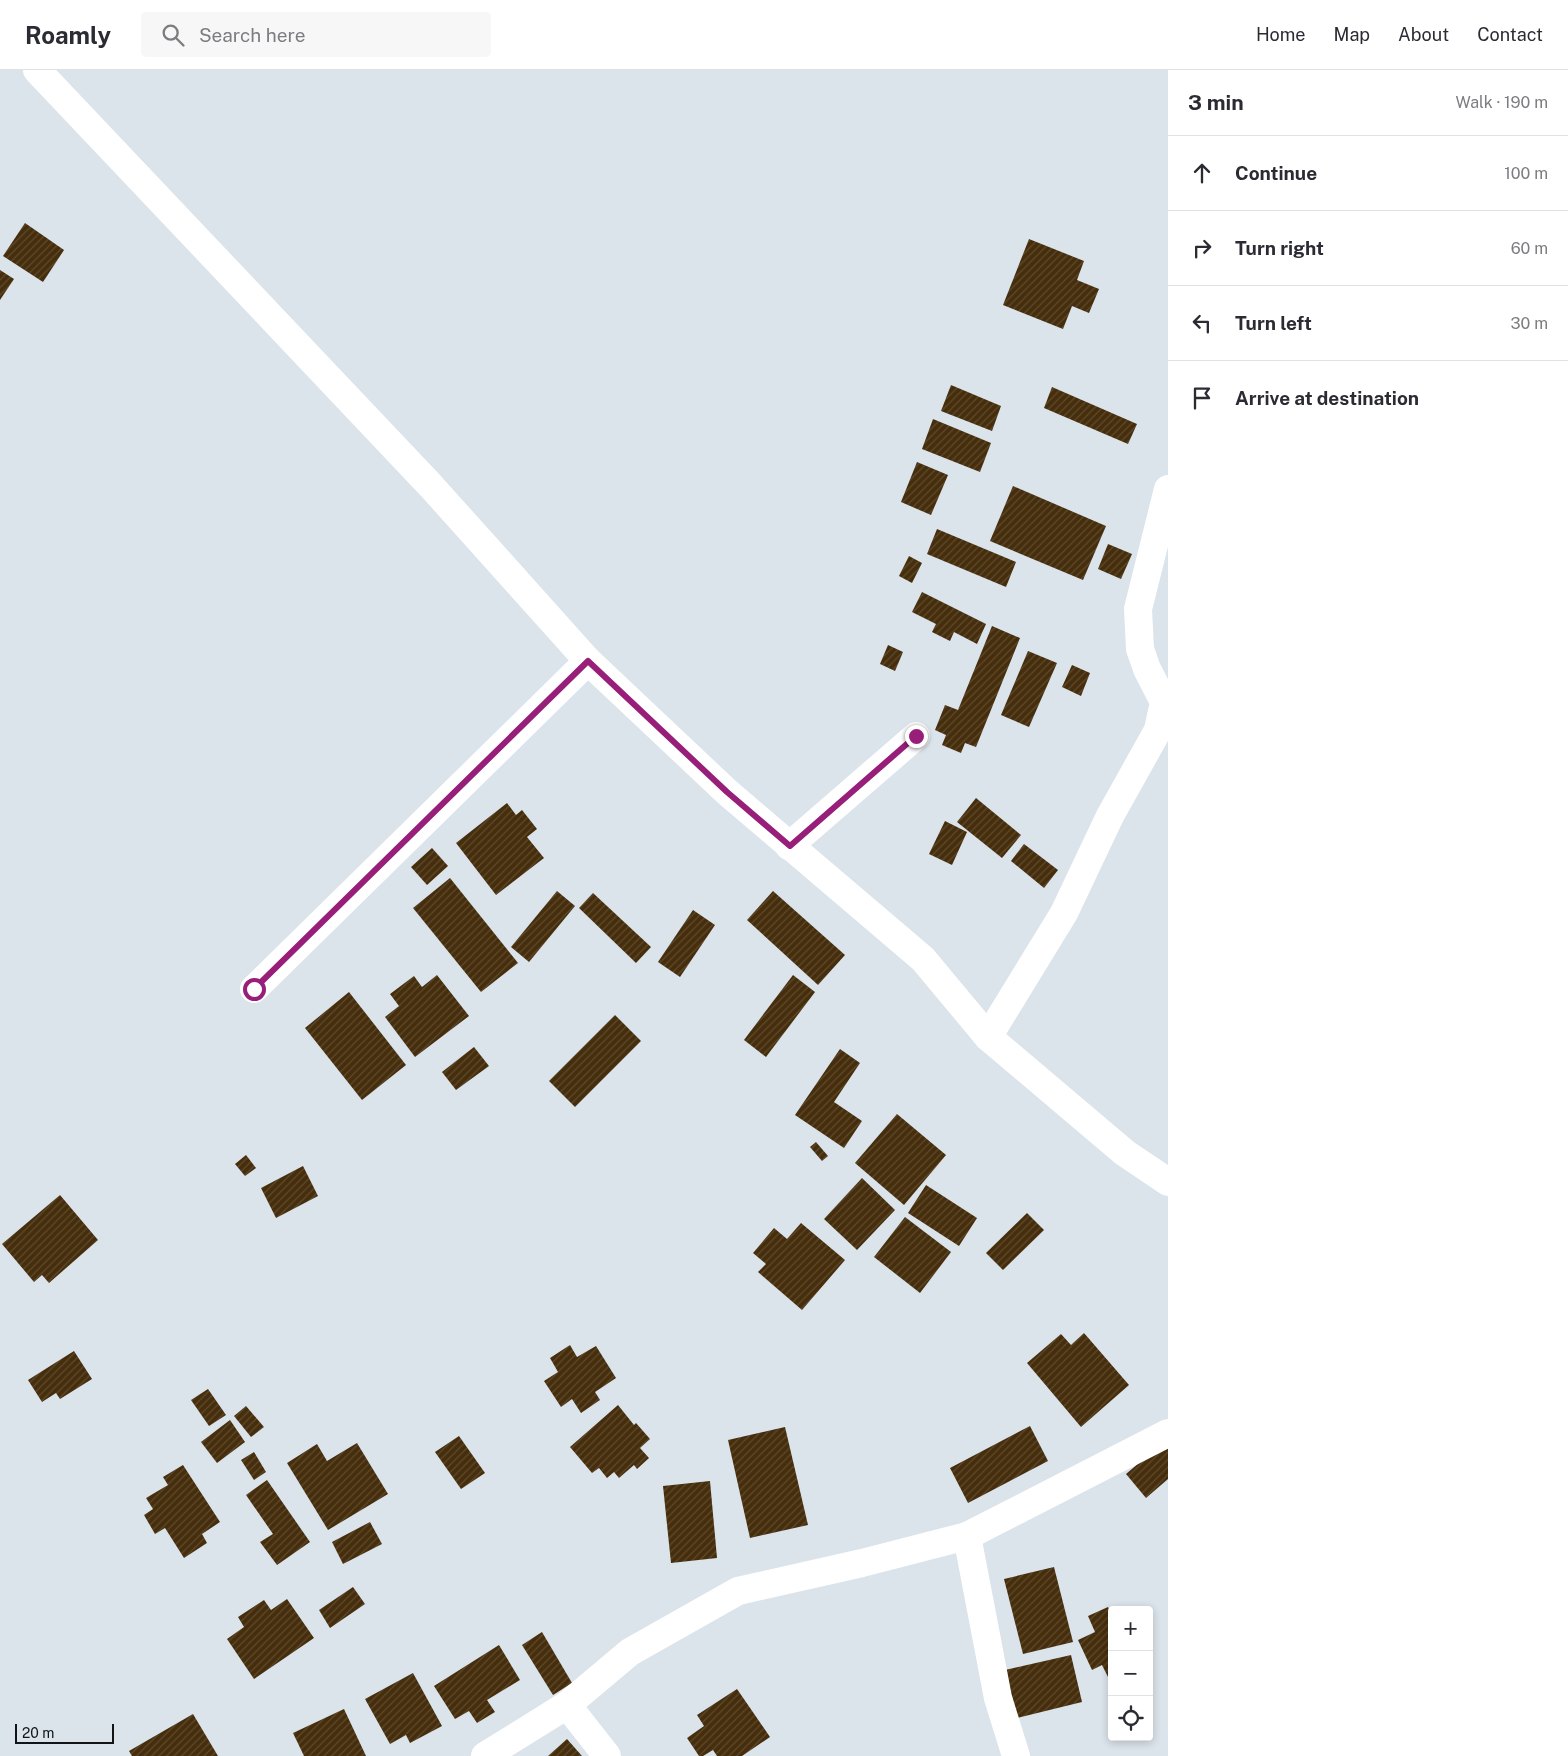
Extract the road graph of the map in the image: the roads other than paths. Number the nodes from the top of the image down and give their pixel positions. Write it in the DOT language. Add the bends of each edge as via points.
graph roads {
  1 [pos="37,70"];
  2 [pos="1168,489"];
  3 [pos="588,661"];
  4 [pos="1164,694"];
  5 [pos="916,736"];
  6 [pos="790,846"];
  7 [pos="254,989"];
  8 [pos="988,1037"];
  9 [pos="1168,1182"];
  10 [pos="1168,1433"];
  11 [pos="967,1536"];
  12 [pos="567,1705"];
  13 [pos="485,1756"];
  14 [pos="607,1756"];
  15 [pos="1016,1756"];
  1 -- 3 [label="street" via="424,478"];
  2 -- 4 [label="street" via="1138,609 1140,649 1147,669"];
  3 -- 6 [label="street" via="727,792"];
  3 -- 7 [label="street"];
  4 -- 8 [label="street" via="1158,730 1110,816 1064,913"];
  5 -- 6 [label="street"];
  6 -- 8 [label="street" via="923,959"];
  8 -- 9 [label="street" via="1125,1153"];
  10 -- 11 [label="street"];
  11 -- 12 [label="street" via="862,1564 738,1591 630,1652"];
  11 -- 15 [label="street" via="998,1698"];
  12 -- 13 [label="street"];
  12 -- 14 [label="street"];
}
